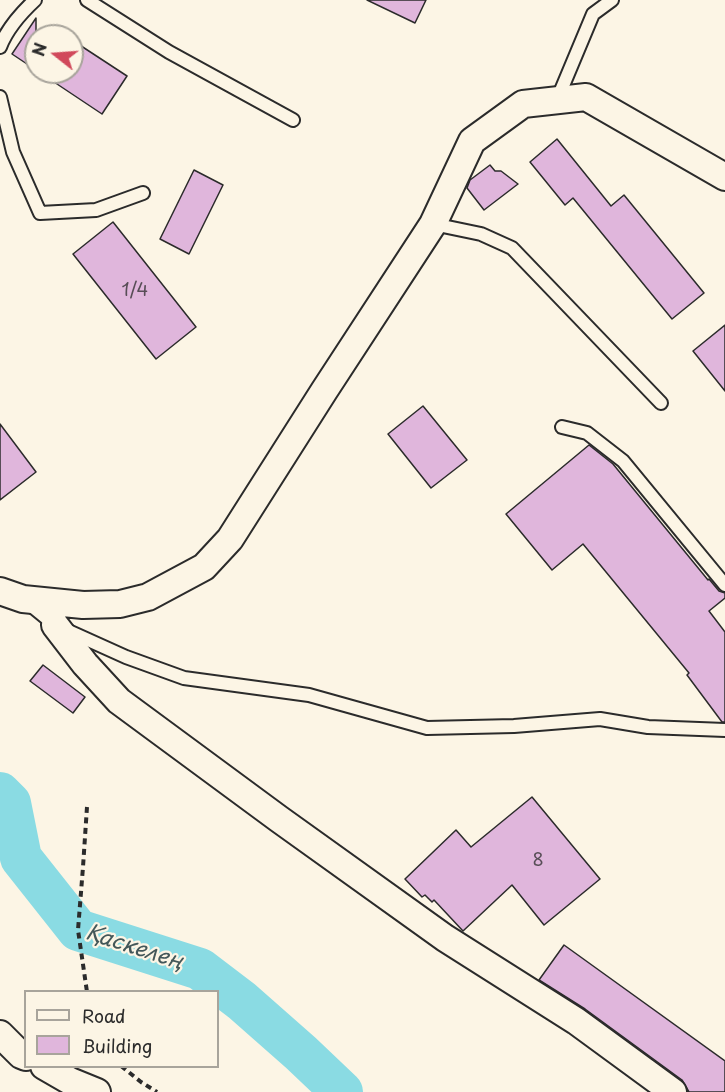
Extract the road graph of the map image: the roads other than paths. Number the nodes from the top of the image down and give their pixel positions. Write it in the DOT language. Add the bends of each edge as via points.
graph roads {
  1 [pos="35,0"];
  2 [pos="87,0"];
  3 [pos="612,0"];
  4 [pos="0,47"];
  5 [pos="0,97"];
  6 [pos="557,100"];
  7 [pos="293,120"];
  8 [pos="725,177"];
  9 [pos="142,193"];
  10 [pos="433,224"];
  11 [pos="661,403"];
  12 [pos="562,427"];
  13 [pos="725,585"];
  14 [pos="12,595"];
  15 [pos="55,625"];
  16 [pos="725,730"];
  17 [pos="0,1034"];
  18 [pos="24,1055"];
  19 [pos="47,1068"];
  20 [pos="97,1092"];
  21 [pos="673,1092"];
  1 -- 4 [label="lane" via="20,15"];
  2 -- 7 [label="lane" via="170,52"];
  3 -- 6 [label="lane" via="593,14"];
  5 -- 9 [label="lane" via="13,152 40,213 96,210"];
  6 -- 8 [label="street" via="586,97"];
  6 -- 10 [label="street" via="523,104 472,141"];
  10 -- 11 [label="lane" via="481,234 512,248"];
  10 -- 14 [label="street" via="230,539 204,567 148,597 120,604 83,605"];
  12 -- 13 [label="lane" via="587,433 623,461"];
  14 -- 15 [label="lane"];
  15 -- 16 [label="lane" via="184,678 309,695 427,728 600,719 648,727"];
  15 -- 21 [label="street" via="119,701 445,938 576,1021"];
  17 -- 18 [label="street"];
  19 -- 20 [label="street"];
}
